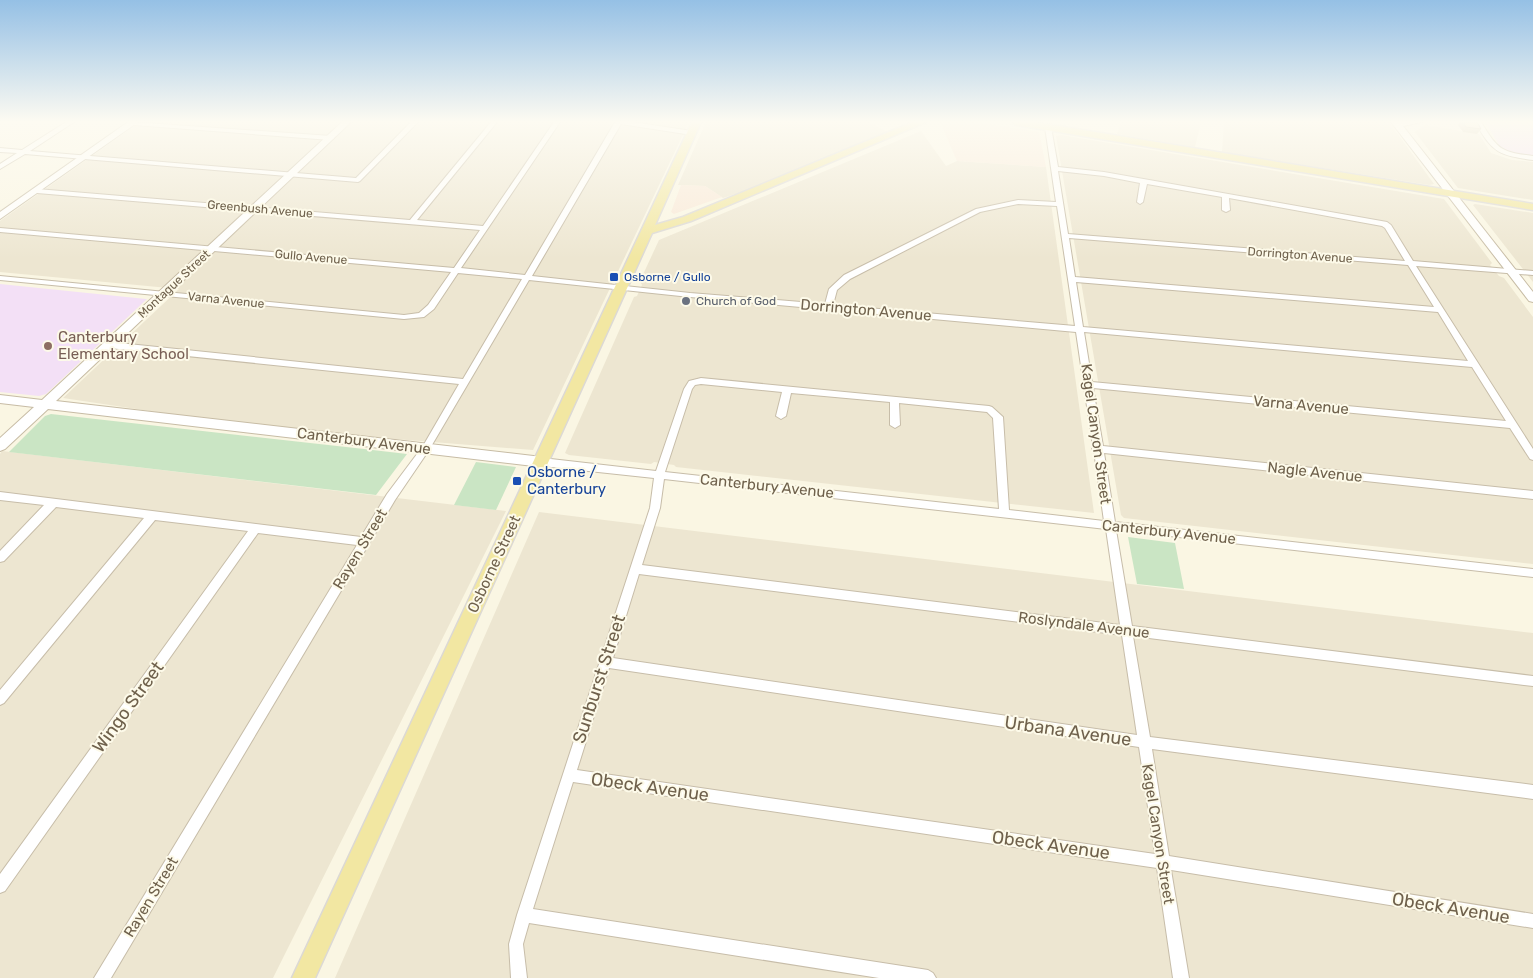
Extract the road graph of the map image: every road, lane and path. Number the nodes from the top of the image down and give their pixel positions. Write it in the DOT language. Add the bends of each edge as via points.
graph roads {
  1 [pos="71,168"];
  2 [pos="215,168"];
  3 [pos="299,168"];
  4 [pos="370,168"];
  5 [pos="457,168"];
  6 [pos="525,168"];
  7 [pos="592,168"];
  8 [pos="677,168"];
  9 [pos="811,168"];
  10 [pos="1293,168"];
  11 [pos="1431,168"];
  12 [pos="1055,169"];
  13 [pos="292,174"];
  14 [pos="1144,181"];
  15 [pos="37,191"];
  16 [pos="1452,194"];
  17 [pos="1225,195"];
  18 [pos="1140,202"];
  19 [pos="1060,204"];
  20 [pos="1533,207"];
  21 [pos="255,209"];
  22 [pos="658,209"];
  23 [pos="1226,210"];
  24 [pos="706,211"];
  25 [pos="0,216"];
  26 [pos="412,222"];
  27 [pos="483,228"];
  28 [pos="0,230"];
  29 [pos="648,231"];
  30 [pos="1066,236"];
  31 [pos="212,248"];
  32 [pos="1411,263"];
  33 [pos="456,270"];
  34 [pos="1512,271"];
  35 [pos="1533,273"];
  36 [pos="528,277"];
  37 [pos="0,278"];
  38 [pos="1073,280"];
  39 [pos="622,288"];
  40 [pos="163,294"];
  41 [pos="1533,299"];
  42 [pos="828,307"];
  43 [pos="1440,310"];
  44 [pos="1080,329"];
  45 [pos="109,345"];
  46 [pos="1474,364"];
  47 [pos="465,382"];
  48 [pos="1090,385"];
  49 [pos="787,390"];
  50 [pos="0,399"];
  51 [pos="894,401"];
  52 [pos="45,404"];
  53 [pos="781,416"];
  54 [pos="895,425"];
  55 [pos="1513,425"];
  56 [pos="0,446"];
  57 [pos="426,448"];
  58 [pos="1097,449"];
  59 [pos="1533,457"];
  60 [pos="542,462"];
  61 [pos="660,474"];
  62 [pos="1533,495"];
  63 [pos="0,496"];
  64 [pos="53,503"];
  65 [pos="1004,513"];
  66 [pos="154,515"];
  67 [pos="1110,526"];
  68 [pos="256,528"];
  69 [pos="364,542"];
  70 [pos="0,558"];
  71 [pos="636,569"];
  72 [pos="1533,573"];
  73 [pos="1125,630"];
  74 [pos="605,662"];
  75 [pos="1533,681"];
  76 [pos="0,699"];
  77 [pos="1144,742"];
  78 [pos="568,775"];
  79 [pos="1533,792"];
  80 [pos="1162,862"];
  81 [pos="0,886"];
  82 [pos="524,916"];
  83 [pos="1533,921"];
  84 [pos="102,978"];
  85 [pos="303,978"];
  86 [pos="519,978"];
  87 [pos="928,978"];
  88 [pos="1181,978"];
  1 -- 15 [label="street"];
  2 -- 13 [label="street"];
  3 -- 13 [label="street, Montague Street"];
  4 -- 13 [label="street" via="358,180"];
  5 -- 26 [label="street"];
  6 -- 27 [label="street"];
  7 -- 36 [label="street, Rayen Street"];
  8 -- 22 [label="main road, Osborne Street"];
  9 -- 24 [label="main road"];
  10 -- 16 [label="main road"];
  11 -- 16 [label="street"];
  12 -- 14 [label="street"];
  12 -- 19 [label="street, Kagel Canyon Street"];
  13 -- 21 [label="street, Montague Street"];
  14 -- 17 [label="street"];
  14 -- 18 [label="street"];
  15 -- 21 [label="street, Greenbush Avenue"];
  15 -- 25 [label="street"];
  16 -- 20 [label="main road"];
  16 -- 34 [label="street"];
  17 -- 23 [label="street"];
  17 -- 32 [label="street" via="1384,224"];
  19 -- 30 [label="street, Kagel Canyon Street"];
  19 -- 42 [label="street" via="1018,202 978,210 847,277 833,289"];
  21 -- 26 [label="street, Greenbush Avenue"];
  21 -- 31 [label="street, Montague Street"];
  22 -- 24 [label="main road" via="672,217"];
  22 -- 29 [label="main road, Osborne Street"];
  24 -- 29 [label="main road"];
  26 -- 27 [label="street, Greenbush Avenue"];
  27 -- 33 [label="street"];
  28 -- 31 [label="street, Gullo Avenue"];
  29 -- 39 [label="main road, Osborne Street"];
  30 -- 32 [label="street, Dorrington Avenue"];
  30 -- 38 [label="street, Kagel Canyon Street"];
  31 -- 33 [label="street, Gullo Avenue"];
  31 -- 40 [label="street, Montague Street"];
  32 -- 34 [label="street, Dorrington Avenue"];
  32 -- 43 [label="street"];
  33 -- 36 [label="street, Gullo Avenue"];
  33 -- 40 [label="street, Varna Avenue" via="430,307 421,315 404,317"];
  34 -- 35 [label="street, Dorrington Avenue"];
  34 -- 41 [label="street"];
  36 -- 39 [label="street, Gullo Avenue"];
  36 -- 47 [label="street, Rayen Street"];
  37 -- 40 [label="street, Varna Avenue"];
  38 -- 43 [label="street"];
  38 -- 44 [label="street, Kagel Canyon Street"];
  39 -- 42 [label="street, Dorrington Avenue"];
  39 -- 60 [label="main road, Osborne Street"];
  40 -- 45 [label="street, Montague Street"];
  42 -- 44 [label="street, Dorrington Avenue"];
  43 -- 46 [label="street"];
  44 -- 46 [label="street"];
  44 -- 48 [label="street, Kagel Canyon Street"];
  45 -- 47 [label="street"];
  45 -- 52 [label="street, Montague Street"];
  46 -- 55 [label="street"];
  47 -- 57 [label="street, Rayen Street"];
  48 -- 55 [label="street, Varna Avenue"];
  48 -- 58 [label="street, Kagel Canyon Street"];
  49 -- 51 [label="street"];
  49 -- 53 [label="street"];
  49 -- 61 [label="street, Sunburst Street" via="701,381 692,383"];
  50 -- 52 [label="street, Canterbury Avenue"];
  51 -- 54 [label="street"];
  51 -- 65 [label="street" via="989,409 998,417"];
  52 -- 56 [label="street, Montague Street"];
  52 -- 57 [label="street, Canterbury Avenue"];
  55 -- 59 [label="street"];
  57 -- 60 [label="street, Canterbury Avenue"];
  57 -- 69 [label="street, Rayen Street"];
  58 -- 62 [label="street, Nagle Avenue"];
  58 -- 67 [label="street, Kagel Canyon Street"];
  60 -- 61 [label="street, Canterbury Avenue"];
  60 -- 85 [label="main road, Osborne Street"];
  61 -- 65 [label="street, Canterbury Avenue"];
  61 -- 71 [label="street, Sunburst Street" via="655,508"];
  63 -- 64 [label="street"];
  64 -- 66 [label="street"];
  64 -- 70 [label="street"];
  65 -- 67 [label="street, Canterbury Avenue"];
  66 -- 68 [label="street"];
  66 -- 76 [label="street"];
  67 -- 72 [label="street, Canterbury Avenue"];
  67 -- 73 [label="street, Kagel Canyon Street"];
  68 -- 69 [label="street"];
  68 -- 81 [label="street, Wingo Street"];
  69 -- 84 [label="street, Rayen Street"];
  71 -- 73 [label="street, Roslyndale Avenue"];
  71 -- 74 [label="street, Sunburst Street"];
  73 -- 75 [label="street, Roslyndale Avenue"];
  73 -- 77 [label="street, Kagel Canyon Street"];
  74 -- 77 [label="street, Urbana Avenue"];
  74 -- 78 [label="street, Sunburst Street"];
  77 -- 79 [label="street, Urbana Avenue"];
  77 -- 80 [label="street, Kagel Canyon Street"];
  78 -- 80 [label="street, Obeck Avenue"];
  78 -- 82 [label="street, Sunburst Street"];
  80 -- 83 [label="street, Obeck Avenue"];
  80 -- 88 [label="street, Kagel Canyon Street"];
  82 -- 86 [label="street, Sunburst Street" via="516,944"];
  82 -- 87 [label="street"];
}
